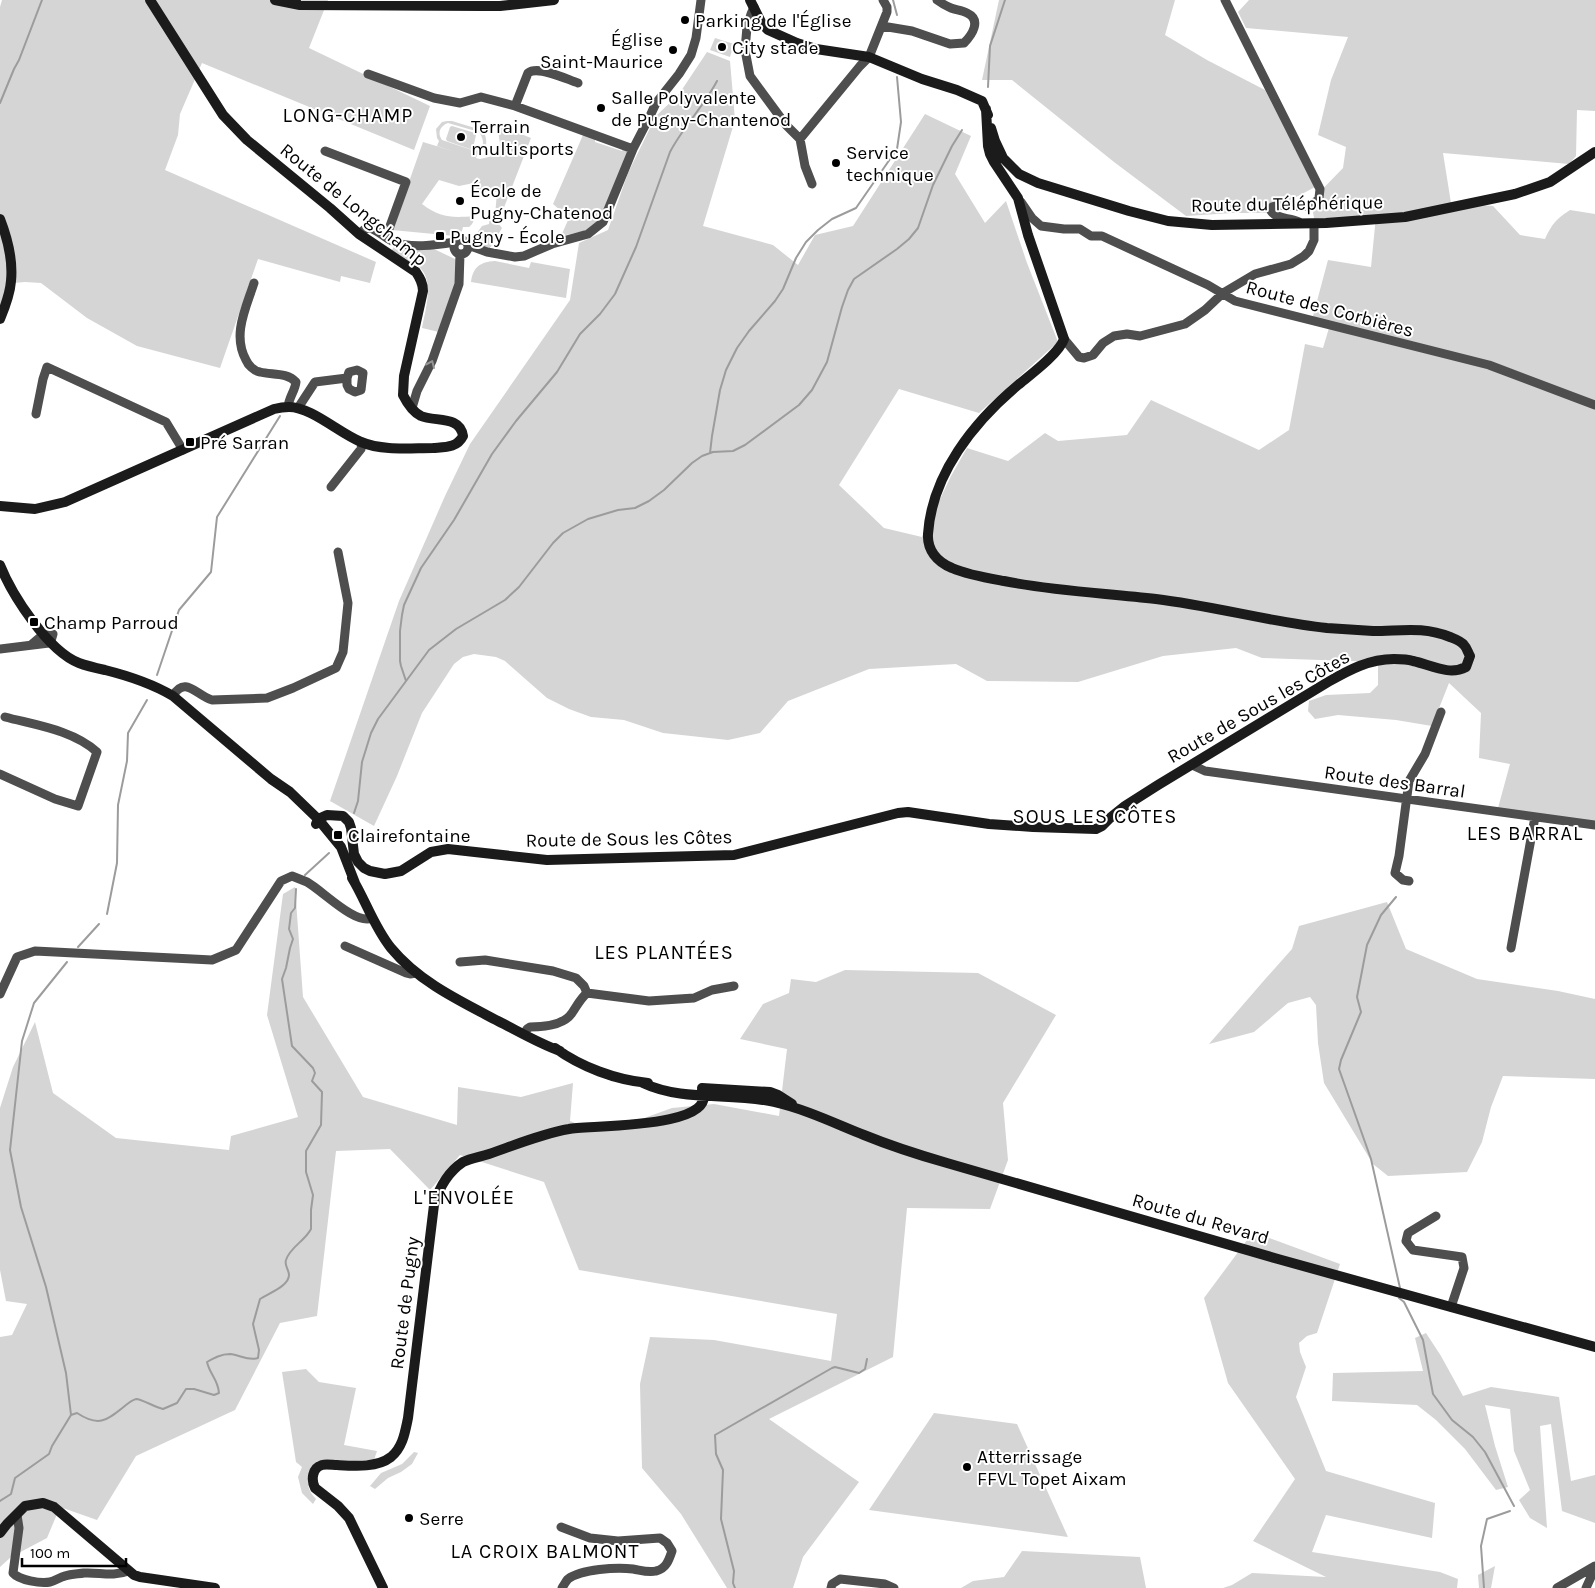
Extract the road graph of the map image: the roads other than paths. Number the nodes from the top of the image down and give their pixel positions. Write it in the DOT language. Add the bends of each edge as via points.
graph roads {
  1 [pos="150,0"];
  2 [pos="275,0"];
  3 [pos="554,0"];
  4 [pos="701,0"];
  5 [pos="883,0"];
  6 [pos="937,0"];
  7 [pos="1225,0"];
  8 [pos="752,4"];
  9 [pos="882,26"];
  10 [pos="869,57"];
  11 [pos="368,74"];
  12 [pos="578,83"];
  13 [pos="515,106"];
  14 [pos="986,109"];
  15 [pos="800,139"];
  16 [pos="633,149"];
  17 [pos="325,151"];
  18 [pos="1595,152"];
  19 [pos="812,184"];
  20 [pos="1018,198"];
  21 [pos="0,218"];
  22 [pos="1300,224"];
  23 [pos="1314,224"];
  24 [pos="382,234"];
  25 [pos="362,236"];
  26 [pos="461,249"];
  27 [pos="254,283"];
  28 [pos="1223,293"];
  29 [pos="0,319"];
  30 [pos="1064,339"];
  31 [pos="347,378"];
  32 [pos="1595,405"];
  33 [pos="293,407"];
  34 [pos="412,408"];
  35 [pos="36,414"];
  36 [pos="362,442"];
  37 [pos="183,450"];
  38 [pos="331,487"];
  39 [pos="0,506"];
  40 [pos="338,552"];
  41 [pos="0,565"];
  42 [pos="49,637"];
  43 [pos="0,649"];
  44 [pos="173,696"];
  45 [pos="1441,712"];
  46 [pos="5,717"];
  47 [pos="1192,765"];
  48 [pos="0,774"];
  49 [pos="1406,799"];
  50 [pos="1535,817"];
  51 [pos="321,825"];
  52 [pos="1595,825"];
  53 [pos="1408,881"];
  54 [pos="370,914"];
  55 [pos="345,946"];
  56 [pos="1511,948"];
  57 [pos="460,962"];
  58 [pos="416,973"];
  59 [pos="734,986"];
  60 [pos="587,993"];
  61 [pos="0,994"];
  62 [pos="525,1032"];
  63 [pos="699,1092"];
  64 [pos="1436,1216"];
  65 [pos="1452,1307"];
  66 [pos="1595,1348"];
  67 [pos="16,1515"];
  68 [pos="561,1527"];
  69 [pos="0,1533"];
  70 [pos="1595,1567"];
  71 [pos="128,1571"];
  72 [pos="51,1585"];
  73 [pos="215,1588"];
  74 [pos="383,1588"];
  75 [pos="562,1588"];
  76 [pos="831,1588"];
  77 [pos="894,1588"];
  78 [pos="1557,1588"];
  79 [pos="1586,1588"];
  1 -- 25 [label="street, Route de Longchamp" via="223,115 247,140"];
  2 -- 3 [label="street" via="300,5 500,6"];
  4 -- 16 [label="street" via="691,55 656,103"];
  5 -- 9 [label="street" via="887,8"];
  6 -- 9 [label="street" via="973,17 972,35 964,43 950,44 912,31"];
  7 -- 22 [label="street" via="1320,190 1319,198 1313,203 1300,207 1272,207 1275,216 1296,220"];
  8 -- 10 [label="street" via="768,30 816,49"];
  8 -- 15 [label="street" via="745,50 750,76"];
  9 -- 10 [label="street"];
  10 -- 14 [label="street" via="982,101"];
  10 -- 15 [label="street"];
  11 -- 13 [label="street" via="434,98 460,103 481,97"];
  12 -- 13 [label="street" via="541,70 531,70"];
  13 -- 16 [label="street"];
  14 -- 20 [label="street" via="990,154"];
  14 -- 22 [label="street, Route du Téléphérique" via="1003,158 1019,174 1038,183 1168,221 1212,225"];
  15 -- 19 [label="street"];
  16 -- 26 [label="street" via="606,218 594,230 524,256"];
  17 -- 24 [label="street" via="406,182"];
  18 -- 23 [label="street, Route du Téléphérique" via="1550,182 1515,194 1406,218"];
  20 -- 28 [label="street, Route des Corbières" via="1041,226 1080,229 1091,236 1102,236"];
  20 -- 30 [label="street"];
  21 -- 29 [label="street" via="12,280"];
  22 -- 23 [label="street, Route du Téléphérique"];
  23 -- 28 [label="street" via="1314,240 1304,256 1291,264 1255,274"];
  24 -- 25 [label="street" via="371,228 365,229"];
  24 -- 26 [label="street" via="392,241"];
  25 -- 34 [label="street, Route de Longchamp" via="416,272 423,284 403,389 403,395"];
  34 -- 26 [label="street, one-way" via="459,284"];
  27 -- 33 [label="street" via="240,324 241,352 247,364 257,372 291,377 296,382 289,401"];
  28 -- 30 [label="street" via="1185,324 1140,336 1114,336 1088,358 1079,357"];
  28 -- 32 [label="street, Route des Corbières" via="1244,303 1489,365"];
  30 -- 47 [label="street, Route de Sous les Côtes" via="1043,364 983,418 948,468 933,503 928,532 928,543 942,563 984,578 1023,585 1185,603 1296,624 1372,631 1429,630 1460,642 1470,656 1466,667 1458,671 1396,659 1353,668"];
  31 -- 33 [label="street" via="315,382"];
  33 -- 36 [label="street"];
  33 -- 37 [label="street" via="274,409"];
  34 -- 36 [label="street" via="421,416 457,424 462,432 461,440 448,447 394,449"];
  35 -- 37 [label="street" via="48,367 166,422"];
  36 -- 38 [label="street" via="361,448"];
  37 -- 39 [label="street" via="65,502 35,509"];
  40 -- 44 [label="street" via="348,603 343,652 336,668 267,698 212,700 184,686"];
  41 -- 42 [label="street, Route du Revard" via="23,608"];
  42 -- 43 [label="street" via="32,645"];
  42 -- 44 [label="street, Route du Revard" via="94,667 140,680"];
  44 -- 51 [label="street, Route du Revard" via="290,792"];
  45 -- 49 [label="street" via="1425,754 1409,781"];
  46 -- 48 [label="street" via="58,731 86,742 97,752 78,806"];
  47 -- 49 [label="street, Route des Barral" via="1205,771"];
  47 -- 51 [label="street, Route de Sous les Côtes" via="1125,806 1096,829 988,824 908,812 734,855 547,860 448,849 431,852 401,871 385,874 370,871 358,862 351,828 343,816 327,815"];
  49 -- 50 [label="street, Route des Barral"];
  49 -- 53 [label="street" via="1394,873"];
  50 -- 52 [label="street, Route des Barral"];
  50 -- 56 [label="street"];
  51 -- 54 [label="street, Route du Revard" via="341,846"];
  54 -- 58 [label="street, Route du Revard" via="391,947"];
  54 -- 61 [label="street" via="345,910 306,882 292,876 281,881 236,950 212,960 35,951 17,958"];
  55 -- 58 [label="street" via="406,973"];
  57 -- 60 [label="street" via="484,960 553,972 576,978"];
  58 -- 62 [label="street, Route du Revard" via="465,1003 500,1014"];
  59 -- 60 [label="street" via="694,998 649,1001"];
  60 -- 62 [label="street" via="571,1015 560,1023 530,1027"];
  62 -- 63 [label="street, Route du Revard" via="590,1068 662,1091"];
  63 -- 65 [label="street, Route du Revard" via="764,1100 801,1110 930,1158"];
  63 -- 74 [label="street, Route de Pugny" via="689,1110 682,1115 658,1122 569,1129 549,1134 465,1161 445,1180 434,1205 408,1418 402,1442 390,1458 380,1462 323,1465 316,1468 313,1476 315,1488 349,1518"];
  64 -- 65 [label="street" via="1408,1233 1406,1241 1413,1250 1462,1257 1464,1268"];
  65 -- 66 [label="street, Route du Revard"];
  67 -- 69 [label="street"];
  67 -- 71 [label="street" via="31,1504 54,1507"];
  67 -- 72 [label="street" via="19,1528 13,1573 17,1577"];
  68 -- 75 [label="street" via="590,1538 618,1541 660,1538 672,1551 670,1560 656,1571 588,1571 567,1579"];
  70 -- 78 [label="street"];
  70 -- 79 [label="street"];
  71 -- 72 [label="street" via="121,1574 69,1575"];
  71 -- 73 [label="street" via="140,1577"];
  76 -- 77 [label="street" via="840,1579"];
}
